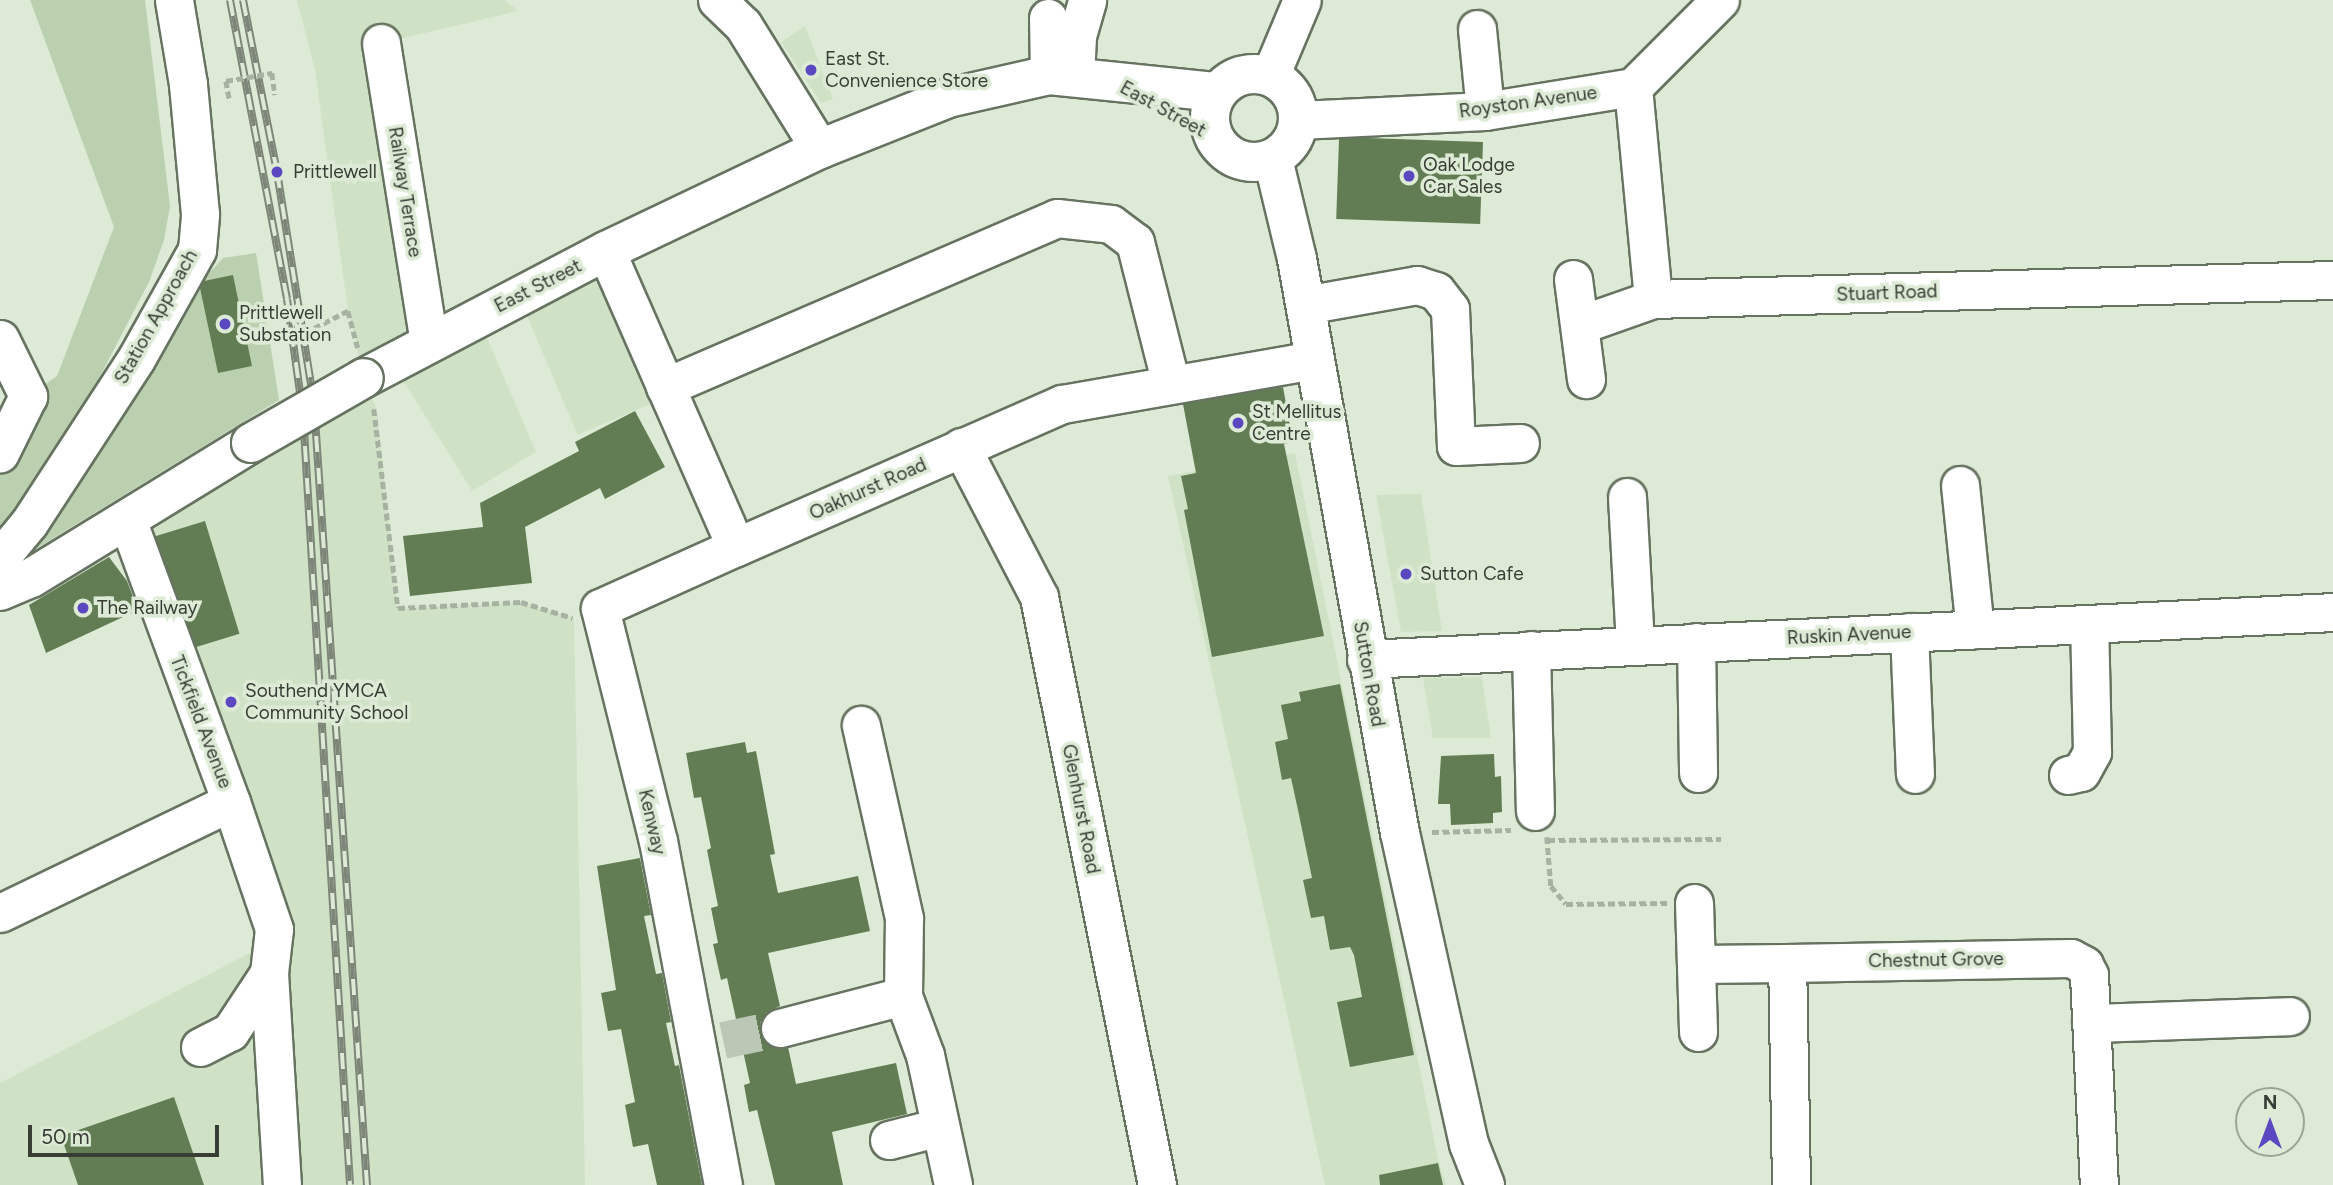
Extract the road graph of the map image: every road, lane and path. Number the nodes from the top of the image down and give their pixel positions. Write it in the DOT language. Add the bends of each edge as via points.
graph roads {
  1 [pos="174,0"];
  2 [pos="718,0"];
  3 [pos="1087,0"];
  4 [pos="1302,0"];
  5 [pos="1720,0"];
  6 [pos="1048,18"];
  7 [pos="1477,29"];
  8 [pos="381,43"];
  9 [pos="1062,76"];
  10 [pos="1270,76"];
  11 [pos="1112,81"];
  12 [pos="1633,87"];
  13 [pos="1217,92"];
  14 [pos="275,95"];
  15 [pos="230,102"];
  16 [pos="1485,111"];
  17 [pos="1299,120"];
  18 [pos="1213,137"];
  19 [pos="820,149"];
  20 [pos="1273,159"];
  21 [pos="606,251"];
  22 [pos="1573,279"];
  23 [pos="2333,280"];
  24 [pos="1653,299"];
  25 [pos="1305,305"];
  26 [pos="1582,324"];
  27 [pos="314,328"];
  28 [pos="0,339"];
  29 [pos="429,342"];
  30 [pos="1314,360"];
  31 [pos="357,372"];
  32 [pos="1586,379"];
  33 [pos="1171,384"];
  34 [pos="665,387"];
  35 [pos="1520,443"];
  36 [pos="961,447"];
  37 [pos="0,453"];
  38 [pos="1960,485"];
  39 [pos="1627,497"];
  40 [pos="127,520"];
  41 [pos="736,547"];
  42 [pos="0,582"];
  43 [pos="600,608"];
  44 [pos="2333,612"];
  45 [pos="2088,624"];
  46 [pos="1975,629"];
  47 [pos="1909,632"];
  48 [pos="1696,642"];
  49 [pos="1635,645"];
  50 [pos="1531,650"];
  51 [pos="1366,659"];
  52 [pos="861,725"];
  53 [pos="1698,773"];
  54 [pos="1915,774"];
  55 [pos="2068,775"];
  56 [pos="231,802"];
  57 [pos="1537,827"];
  58 [pos="1400,833"];
  59 [pos="1721,839"];
  60 [pos="1694,903"];
  61 [pos="0,914"];
  62 [pos="1787,963"];
  63 [pos="1697,964"];
  64 [pos="269,973"];
  65 [pos="903,996"];
  66 [pos="2290,1016"];
  67 [pos="2091,1023"];
  68 [pos="780,1028"];
  69 [pos="1698,1032"];
  70 [pos="200,1046"];
  71 [pos="940,1127"];
  72 [pos="889,1140"];
  73 [pos="282,1185"];
  74 [pos="723,1185"];
  75 [pos="953,1185"];
  76 [pos="1157,1185"];
  77 [pos="1485,1185"];
  78 [pos="1791,1185"];
  79 [pos="2099,1185"];
  1 -- 42 [label="street, Station Approach" via="190,97 200,214 197,250 136,359 29,523"];
  2 -- 19 [label="street" via="743,25"];
  3 -- 9 [label="street"];
  4 -- 10 [label="street"];
  5 -- 12 [label="street"];
  6 -- 9 [label="street"];
  7 -- 16 [label="street"];
  8 -- 29 [label="street, Railway Terrace"];
  9 -- 11 [label="main road, East Street"];
  9 -- 19 [label="main road, East Street" via="948,97"];
  10 -- 13 [label="main road" via="1241,75"];
  10 -- 17 [label="main road" via="1291,94"];
  11 -- 13 [label="main road, East Street"];
  11 -- 18 [label="main road, East Street"];
  12 -- 16 [label="street, Royston Avenue"];
  12 -- 24 [label="street"];
  13 -- 18 [label="main road" via="1210,106"];
  14 -- 15 [label="path, bridge" via="272,73 226,81"];
  16 -- 17 [label="street, Royston Avenue"];
  17 -- 20 [label="main road" via="1291,143"];
  18 -- 20 [label="main road" via="1239,160"];
  19 -- 21 [label="main road, East Street"];
  20 -- 25 [label="main road, Sutton Road"];
  21 -- 29 [label="main road, East Street"];
  21 -- 34 [label="street"];
  22 -- 26 [label="street"];
  23 -- 24 [label="street, Stuart Road"];
  24 -- 26 [label="street, Stuart Road"];
  25 -- 30 [label="main road, Sutton Road"];
  25 -- 35 [label="street" via="1417,285 1436,291 1450,309 1456,446"];
  26 -- 32 [label="street"];
  27 -- 31 [label="path" via="348,311"];
  28 -- 37 [label="street" via="28,396"];
  29 -- 31 [label="main road, East Street"];
  30 -- 33 [label="street, Oakhurst Road"];
  30 -- 51 [label="main road, Sutton Road"];
  31 -- 40 [label="main road, East Street, bridge"];
  31 -- 43 [label="path" via="377,411 398,608 521,602 574,618"];
  33 -- 34 [label="street" via="1135,242 1111,224 1057,218"];
  33 -- 36 [label="street, Oakhurst Road" via="1062,404"];
  34 -- 41 [label="street"];
  36 -- 41 [label="street, Oakhurst Road"];
  36 -- 76 [label="street, Glenhurst Road" via="1039,597"];
  38 -- 46 [label="street"];
  39 -- 49 [label="street"];
  40 -- 42 [label="main road, East Street"];
  40 -- 56 [label="street, Tickfield Avenue"];
  41 -- 43 [label="street"];
  43 -- 74 [label="street, Kenway" via="710,1044"];
  44 -- 45 [label="street, Ruskin Avenue"];
  45 -- 46 [label="street, Ruskin Avenue"];
  45 -- 55 [label="street" via="2092,752 2081,772"];
  46 -- 47 [label="street, Ruskin Avenue"];
  47 -- 48 [label="street, Ruskin Avenue"];
  47 -- 54 [label="street"];
  48 -- 49 [label="street, Ruskin Avenue"];
  48 -- 53 [label="street"];
  49 -- 50 [label="street, Ruskin Avenue"];
  50 -- 51 [label="street, Ruskin Avenue"];
  50 -- 57 [label="street"];
  51 -- 58 [label="main road, Sutton Road"];
  52 -- 65 [label="street" via="904,918"];
  56 -- 61 [label="street, Tickfield Avenue"];
  56 -- 64 [label="street" via="274,929"];
  57 -- 58 [label="path"];
  57 -- 59 [label="path"];
  57 -- 60 [label="path" via="1551,886 1566,904"];
  58 -- 77 [label="main road, Sutton Road" via="1469,1144"];
  60 -- 63 [label="street"];
  62 -- 63 [label="street, Chestnut Grove"];
  62 -- 67 [label="street, Chestnut Grove" via="2071,958 2084,965 2089,975"];
  62 -- 78 [label="street"];
  63 -- 69 [label="street"];
  64 -- 70 [label="street" via="229,1032"];
  64 -- 73 [label="street"];
  65 -- 68 [label="street"];
  65 -- 71 [label="street" via="925,1055"];
  66 -- 67 [label="street"];
  67 -- 79 [label="street, Chestnut Grove"];
  71 -- 72 [label="street"];
  71 -- 75 [label="street"];
}
